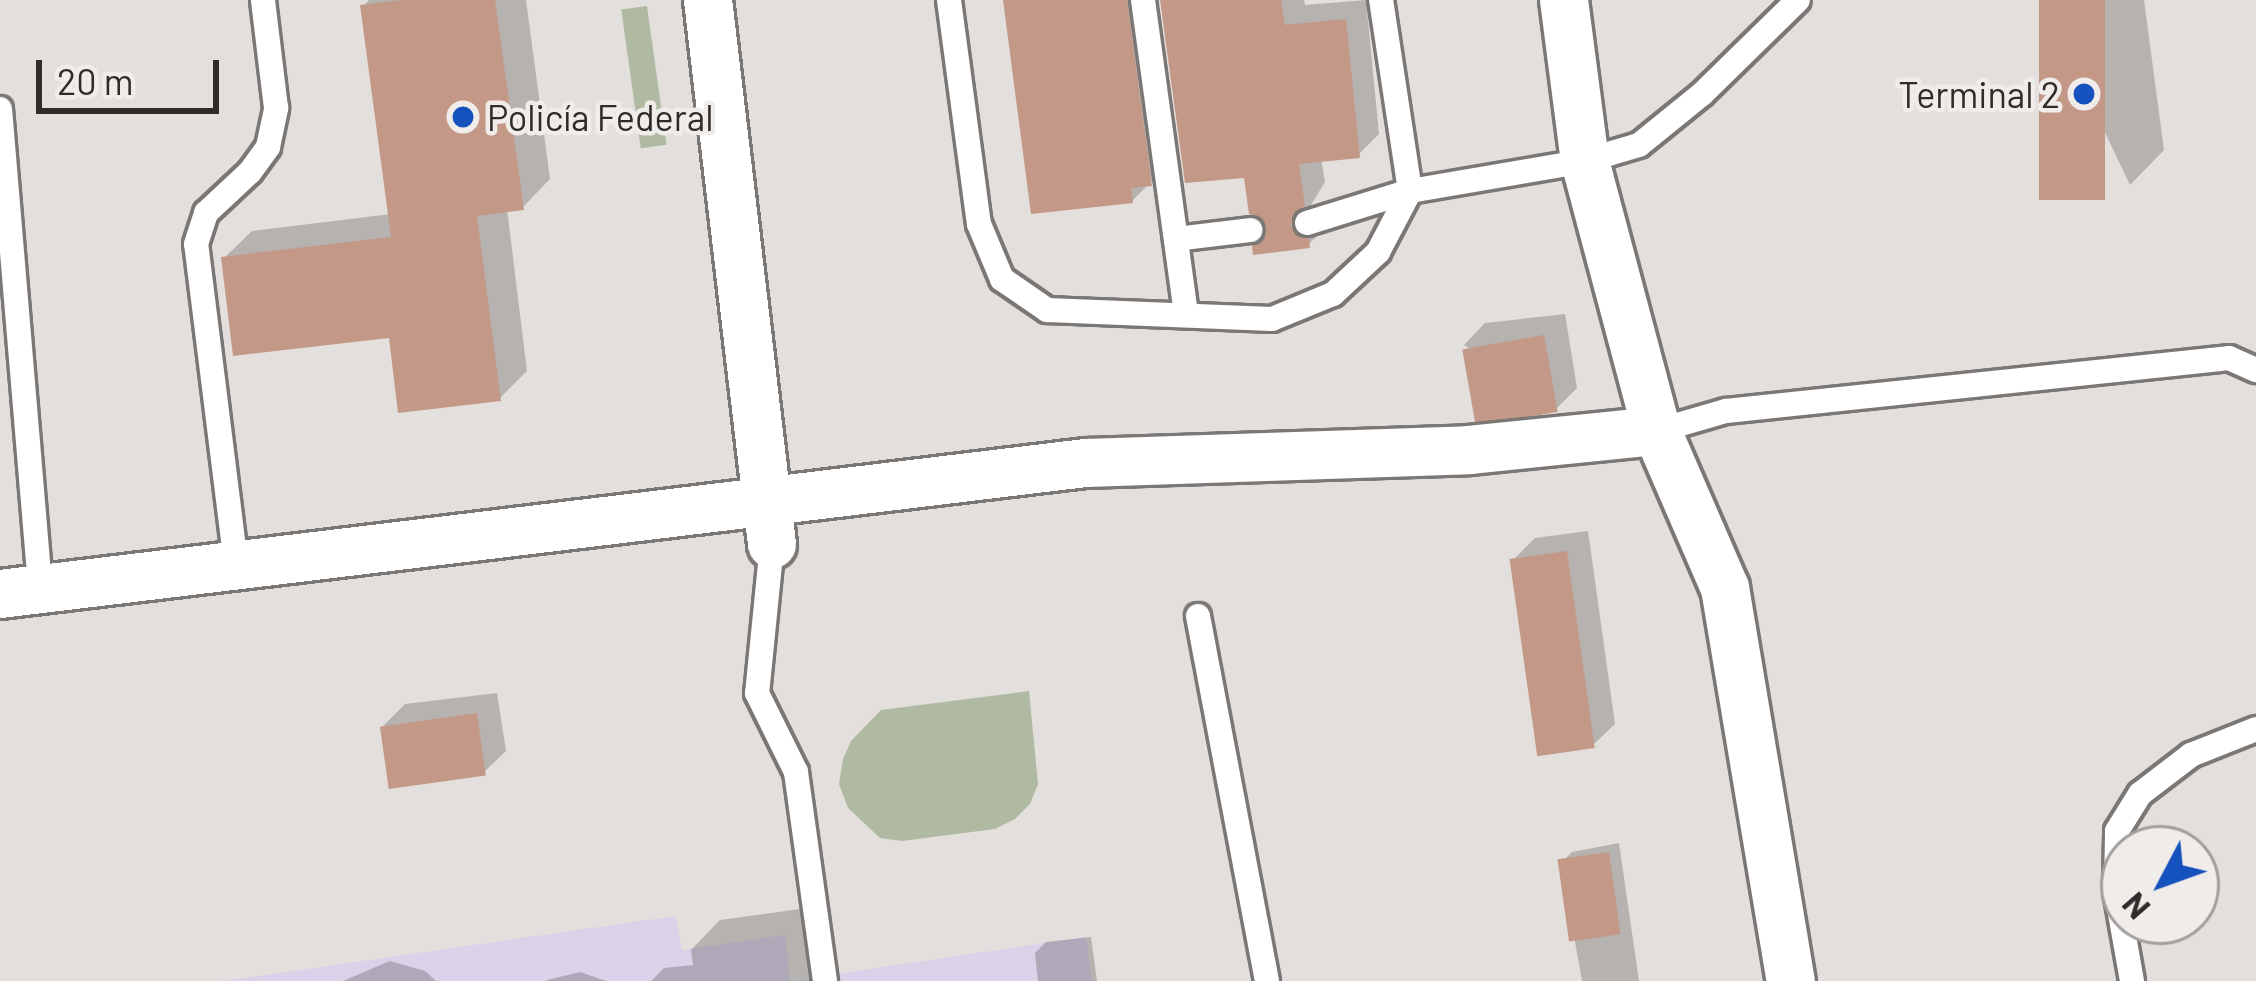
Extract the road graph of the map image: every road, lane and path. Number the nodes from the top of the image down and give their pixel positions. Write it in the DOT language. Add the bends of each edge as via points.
graph roads {
  1 [pos="263,0"];
  2 [pos="708,0"];
  3 [pos="949,0"];
  4 [pos="1143,0"];
  5 [pos="1381,0"];
  6 [pos="1564,0"];
  7 [pos="1798,0"];
  8 [pos="0,109"];
  9 [pos="1586,160"];
  10 [pos="1410,191"];
  11 [pos="1307,224"];
  12 [pos="1250,230"];
  13 [pos="1176,239"];
  14 [pos="1186,315"];
  15 [pos="2256,370"];
  16 [pos="1657,431"];
  17 [pos="770,521"];
  18 [pos="236,564"];
  19 [pos="20,591"];
  20 [pos="1198,616"];
  21 [pos="2256,729"];
  22 [pos="825,981"];
  23 [pos="1267,981"];
  24 [pos="1791,981"];
  25 [pos="2132,981"];
  1 -- 18 [label="lane" via="276,108 268,147 206,213 196,244"];
  2 -- 17 [label="street"];
  3 -- 14 [label="lane" via="979,224 1002,279 1047,310"];
  4 -- 13 [label="lane"];
  5 -- 10 [label="lane"];
  6 -- 9 [label="street"];
  7 -- 9 [label="lane" via="1639,145"];
  8 -- 19 [label="lane"];
  9 -- 10 [label="lane"];
  9 -- 16 [label="street"];
  10 -- 11 [label="lane"];
  10 -- 14 [label="lane" via="1378,252 1333,294 1272,319"];
  12 -- 13 [label="lane"];
  13 -- 14 [label="lane"];
  15 -- 16 [label="lane" via="2229,358 1726,411"];
  16 -- 17 [label="street" via="1469,450 1085,463"];
  16 -- 24 [label="street" via="1725,588"];
  17 -- 18 [label="street"];
  17 -- 22 [label="lane" via="757,693 796,772"];
  18 -- 19 [label="street"];
  20 -- 23 [label="lane"];
  21 -- 25 [label="lane" via="2191,755 2140,794 2117,831 2116,891"];
}
